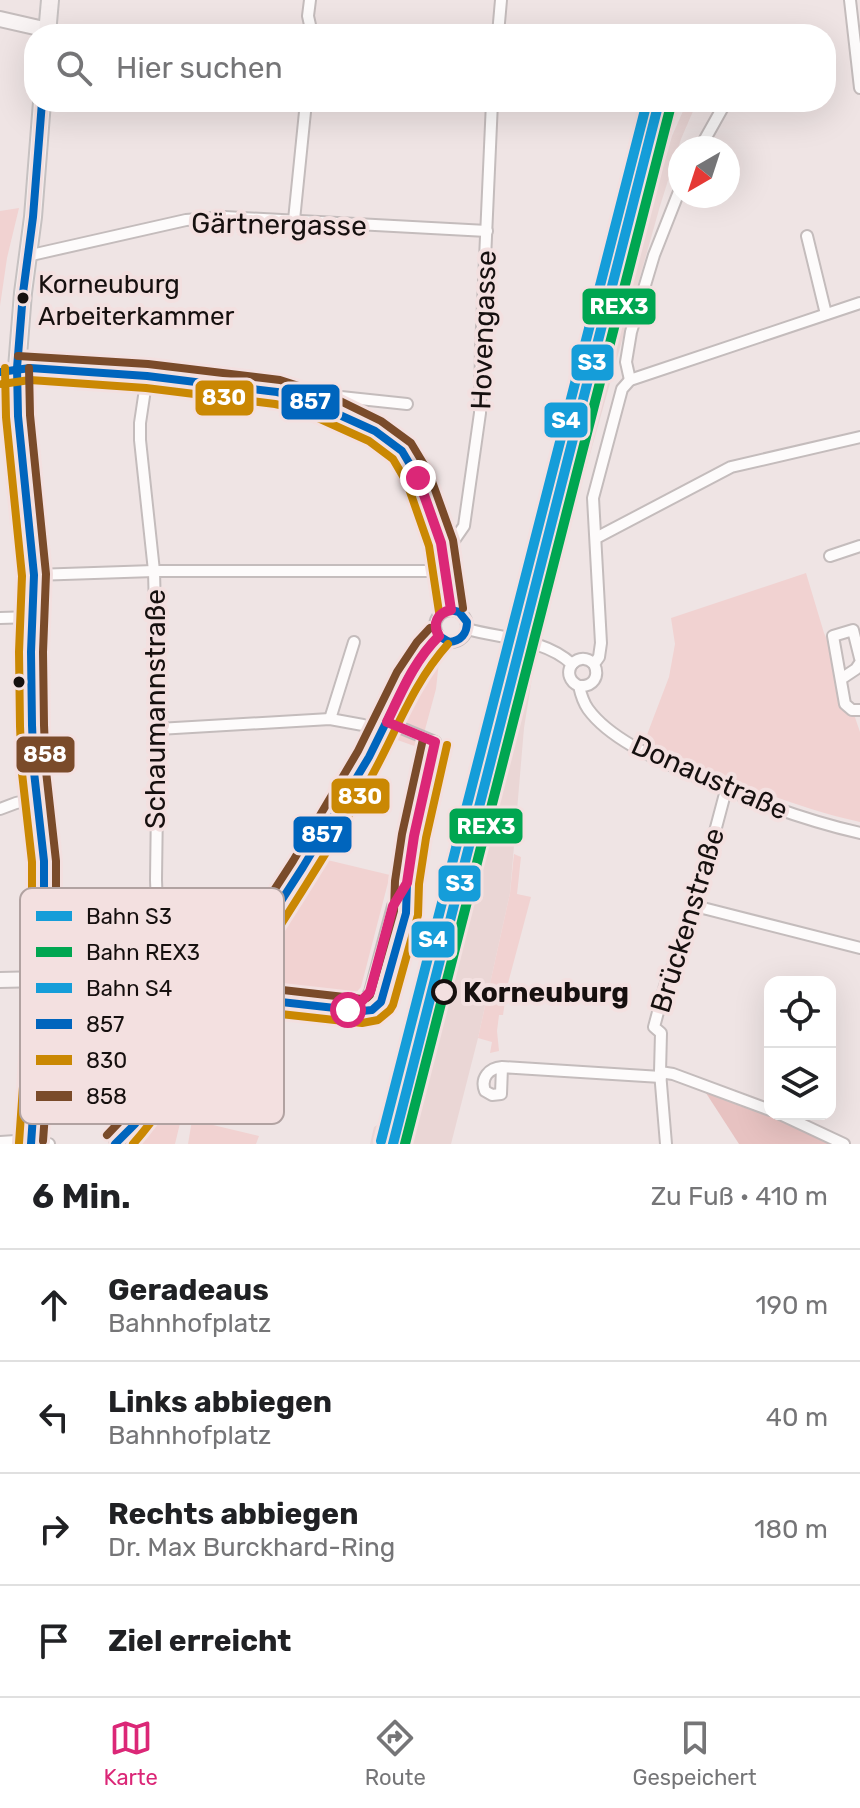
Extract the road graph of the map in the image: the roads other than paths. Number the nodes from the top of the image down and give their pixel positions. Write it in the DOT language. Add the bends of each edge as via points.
graph roads {
  1 [pos="50,0"];
  2 [pos="310,0"];
  3 [pos="501,0"];
  4 [pos="850,0"];
  5 [pos="0,19"];
  6 [pos="51,24"];
  7 [pos="310,24"];
  8 [pos="499,24"];
  9 [pos="24,26"];
  10 [pos="860,88"];
  11 [pos="41,112"];
  12 [pos="305,112"];
  13 [pos="492,112"];
  14 [pos="720,112"];
  15 [pos="707,136"];
  16 [pos="673,208"];
  17 [pos="294,220"];
  18 [pos="487,231"];
  19 [pos="807,236"];
  20 [pos="27,256"];
  21 [pos="860,303"];
  22 [pos="826,314"];
  23 [pos="17,368"];
  24 [pos="0,372"];
  25 [pos="147,376"];
  26 [pos="630,380"];
  27 [pos="407,404"];
  28 [pos="325,407"];
  29 [pos="860,437"];
  30 [pos="596,538"];
  31 [pos="441,543"];
  32 [pos="860,546"];
  33 [pos="830,556"];
  34 [pos="154,571"];
  35 [pos="446,571"];
  36 [pos="34,575"];
  37 [pos="451,610"];
  38 [pos="33,617"];
  39 [pos="0,618"];
  40 [pos="467,629"];
  41 [pos="439,636"];
  42 [pos="354,642"];
  43 [pos="860,661"];
  44 [pos="572,664"];
  45 [pos="594,664"];
  46 [pos="841,679"];
  47 [pos="579,686"];
  48 [pos="860,710"];
  49 [pos="330,719"];
  50 [pos="384,727"];
  51 [pos="158,729"];
  52 [pos="726,790"];
  53 [pos="38,798"];
  54 [pos="0,809"];
  55 [pos="860,833"];
  56 [pos="44,888"];
  57 [pos="157,888"];
  58 [pos="284,897"];
  59 [pos="695,906"];
  60 [pos="860,948"];
  61 [pos="0,980"];
  62 [pos="20,980"];
  63 [pos="284,1003"];
  64 [pos="502,1067"];
  65 [pos="660,1075"];
  66 [pos="764,1108"];
  67 [pos="793,1120"];
  68 [pos="133,1124"];
  69 [pos="0,1142"];
  70 [pos="31,1142"];
  71 [pos="49,1144"];
  72 [pos="115,1144"];
  73 [pos="666,1144"];
  74 [pos="844,1144"];
  1 -- 6 [label="main road"];
  2 -- 7 [label="street"];
  3 -- 8 [label="street"];
  4 -- 10 [label="street"];
  5 -- 9 [label="main road"];
  11 -- 20 [label="main road"];
  12 -- 17 [label="street"];
  13 -- 18 [label="street, Hovengasse"];
  14 -- 15 [label="street"];
  16 -- 26 [label="street" via="631,332 626,362"];
  17 -- 18 [label="street, Gärtnergasse"];
  17 -- 20 [label="street, Gärtnergasse" via="196,219"];
  18 -- 31 [label="street, Hovengasse" via="478,433 464,526 455,539"];
  19 -- 22 [label="street"];
  20 -- 23 [label="main road"];
  21 -- 22 [label="street"];
  22 -- 26 [label="street"];
  23 -- 24 [label="street"];
  23 -- 25 [label="street"];
  23 -- 36 [label="main road"];
  25 -- 28 [label="street" via="277,392"];
  25 -- 34 [label="street, Schaumannstraße" via="140,440"];
  26 -- 30 [label="street" via="617,401 595,486"];
  27 -- 28 [label="street" via="341,397"];
  28 -- 31 [label="street" via="402,451 418,478"];
  29 -- 30 [label="street" via="731,467"];
  30 -- 45 [label="street" via="601,643"];
  31 -- 35 [label="street"];
  32 -- 33 [label="street"];
  34 -- 35 [label="street"];
  34 -- 36 [label="street"];
  34 -- 51 [label="street, Schaumannstraße"];
  35 -- 37 [label="street"];
  36 -- 38 [label="main road"];
  37 -- 40 [label="street" via="463,615"];
  37 -- 41 [label="street" via="436,619"];
  38 -- 39 [label="street"];
  38 -- 53 [label="main road" via="31,710"];
  40 -- 41 [label="street" via="457,641"];
  40 -- 44 [label="street" via="541,646"];
  41 -- 50 [label="street" via="413,668"];
  42 -- 49 [label="street"];
  43 -- 46 [label="street"];
  43 -- 46 [label="street" via="853,630 833,636"];
  44 -- 45 [label="street" via="585,659"];
  44 -- 47 [label="street, Donaustraße" via="569,677"];
  45 -- 47 [label="street" via="595,680"];
  46 -- 48 [label="street" via="845,704"];
  47 -- 52 [label="street, Donaustraße" via="588,709 606,727 656,758"];
  49 -- 50 [label="street"];
  49 -- 51 [label="street"];
  50 -- 58 [label="street"];
  50 -- 63 [label="street" via="435,742 407,883 393,906 370,992 348,1010"];
  51 -- 57 [label="street, Schaumannstraße"];
  52 -- 55 [label="street, Donaustraße"];
  52 -- 59 [label="street, Brückenstraße"];
  53 -- 54 [label="street"];
  53 -- 56 [label="main road"];
  59 -- 60 [label="street"];
  59 -- 65 [label="street, Brückenstraße" via="654,1027 661,1033"];
  61 -- 62 [label="main road"];
  64 -- 64 [label="street" via="491,1069 485,1080 484,1088 492,1095 501,1094"];
  64 -- 65 [label="street"];
  65 -- 66 [label="street" via="673,1074"];
  65 -- 73 [label="street, Brückenstraße"];
  67 -- 74 [label="street"];
  68 -- 72 [label="street"];
  69 -- 70 [label="street"];
  70 -- 71 [label="street"];
}
